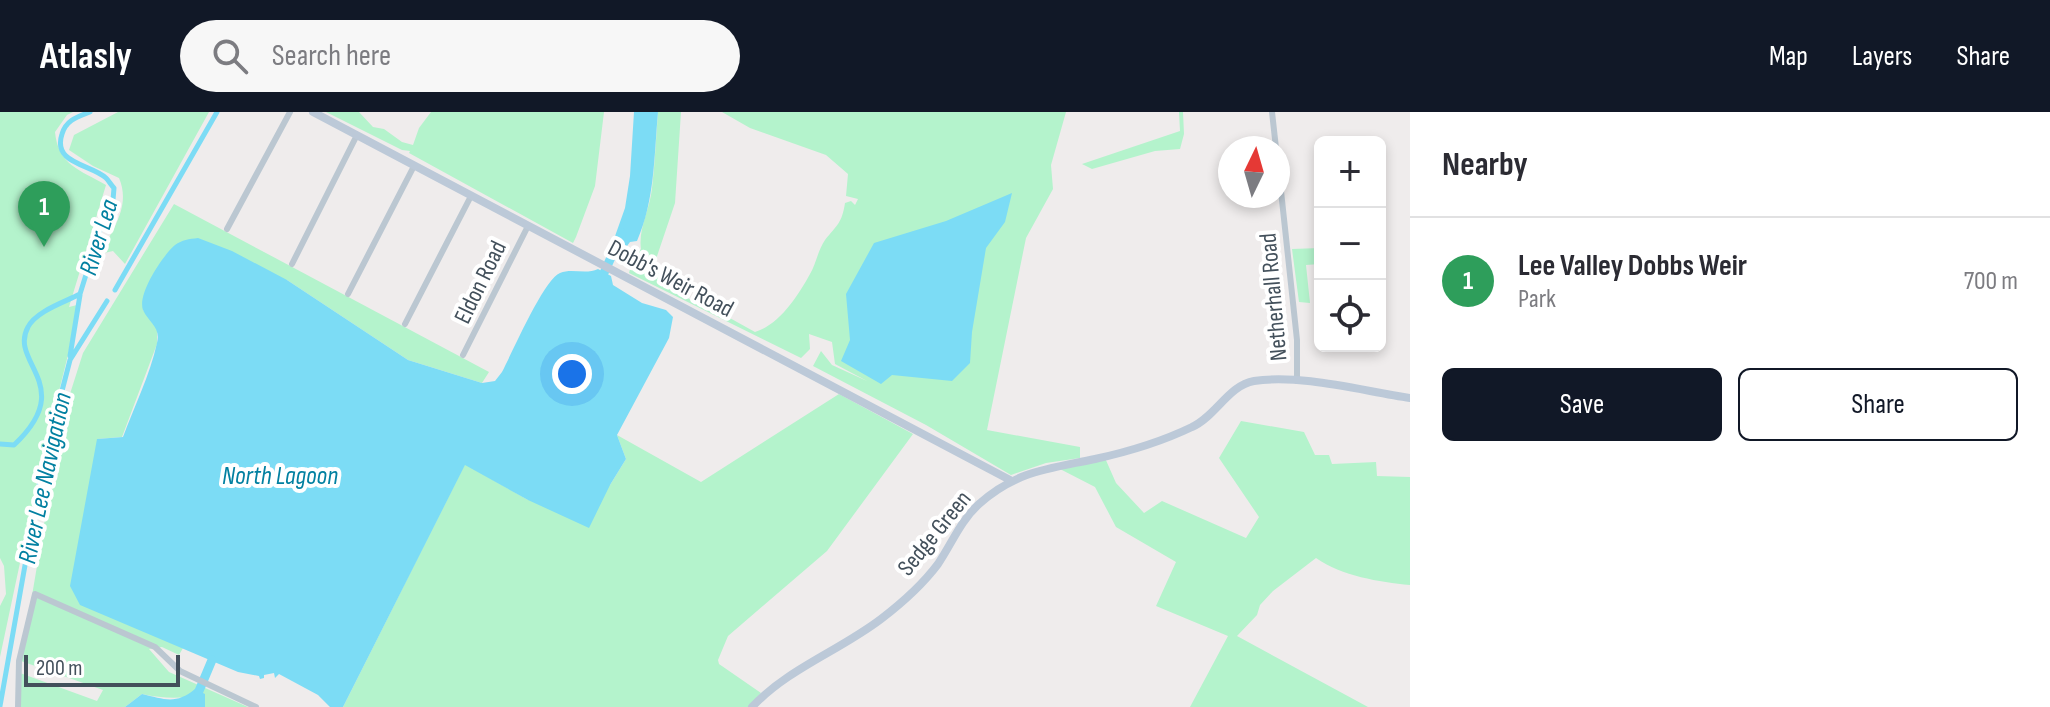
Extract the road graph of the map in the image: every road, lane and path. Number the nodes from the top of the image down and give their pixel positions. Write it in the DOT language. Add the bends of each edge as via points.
graph roads {
  1 [pos="290,112"];
  2 [pos="313,112"];
  3 [pos="1272,112"];
  4 [pos="357,135"];
  5 [pos="1275,136"];
  6 [pos="414,166"];
  7 [pos="471,196"];
  8 [pos="1283,208"];
  9 [pos="528,226"];
  10 [pos="227,229"];
  11 [pos="292,264"];
  12 [pos="348,294"];
  13 [pos="405,324"];
  14 [pos="463,355"];
  15 [pos="1297,381"];
  16 [pos="1410,398"];
  17 [pos="1010,480"];
  18 [pos="18,707"];
  19 [pos="256,707"];
  20 [pos="752,707"];
  1 -- 10 [label="street"];
  2 -- 4 [label="street, Dobb's Weir Road"];
  3 -- 5 [label="street"];
  4 -- 6 [label="street, Dobb's Weir Road"];
  4 -- 11 [label="street"];
  6 -- 7 [label="street, Dobb's Weir Road"];
  6 -- 12 [label="street"];
  7 -- 9 [label="street, Dobb's Weir Road"];
  7 -- 13 [label="street"];
  8 -- 15 [label="street, Netherhall Road"];
  9 -- 14 [label="street, Eldon Road"];
  9 -- 17 [label="street, Dobb's Weir Road"];
  15 -- 16 [label="street, Sedge Green"];
  15 -- 17 [label="street, Sedge Green" via="1243,384 1189,429"];
  17 -- 20 [label="street, Sedge Green" via="976,506 937,565 880,620 779,681"];
  18 -- 19 [label="street" via="19,661 35,594 155,647 180,671"];
}
